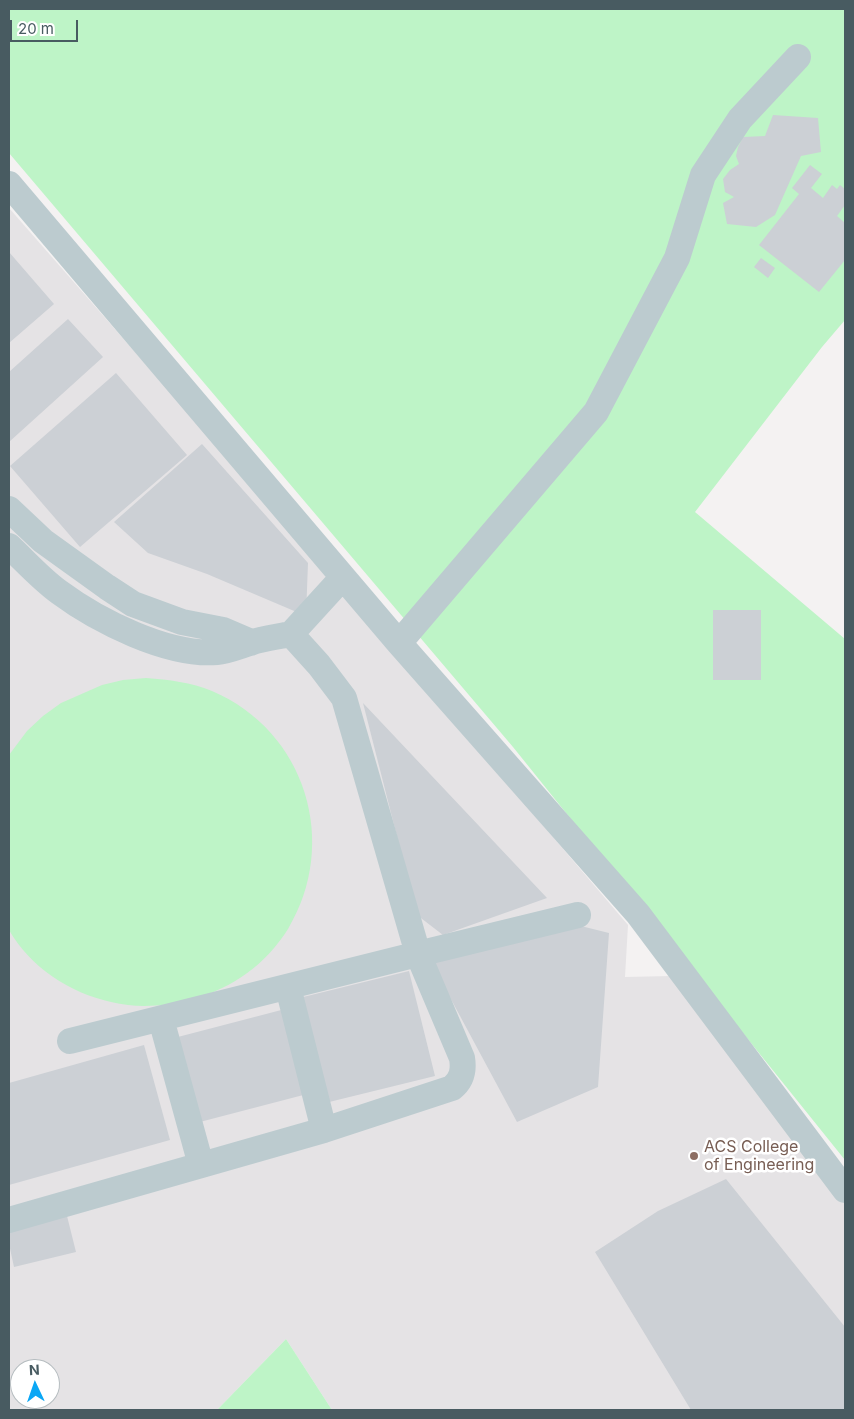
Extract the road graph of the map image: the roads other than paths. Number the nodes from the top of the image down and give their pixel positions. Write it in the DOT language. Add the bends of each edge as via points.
graph roads {
  1 [pos="798,57"];
  2 [pos="9,184"];
  3 [pos="9,509"];
  4 [pos="9,546"];
  5 [pos="344,577"];
  6 [pos="291,634"];
  7 [pos="251,642"];
  8 [pos="399,642"];
  9 [pos="578,915"];
  10 [pos="418,954"];
  11 [pos="288,987"];
  12 [pos="161,1019"];
  13 [pos="70,1041"];
  14 [pos="324,1130"];
  15 [pos="200,1165"];
  16 [pos="845,1190"];
  17 [pos="9,1220"];
  1 -- 8 [label="street" via="740,119 702,175 677,258 596,412"];
  2 -- 5 [label="street"];
  3 -- 7 [label="street" via="43,541 133,604 182,622 223,630"];
  4 -- 7 [label="street" via="58,592 106,622 148,640 185,650 216,652"];
  5 -- 6 [label="street"];
  5 -- 8 [label="street"];
  6 -- 7 [label="street"];
  6 -- 10 [label="street" via="344,698"];
  8 -- 16 [label="street" via="638,914"];
  9 -- 10 [label="street"];
  10 -- 11 [label="street"];
  10 -- 14 [label="street" via="462,1058 464,1068 459,1080 452,1088"];
  11 -- 12 [label="street"];
  11 -- 14 [label="street"];
  12 -- 13 [label="street"];
  12 -- 15 [label="street"];
  14 -- 15 [label="street"];
  15 -- 17 [label="street"];
}
